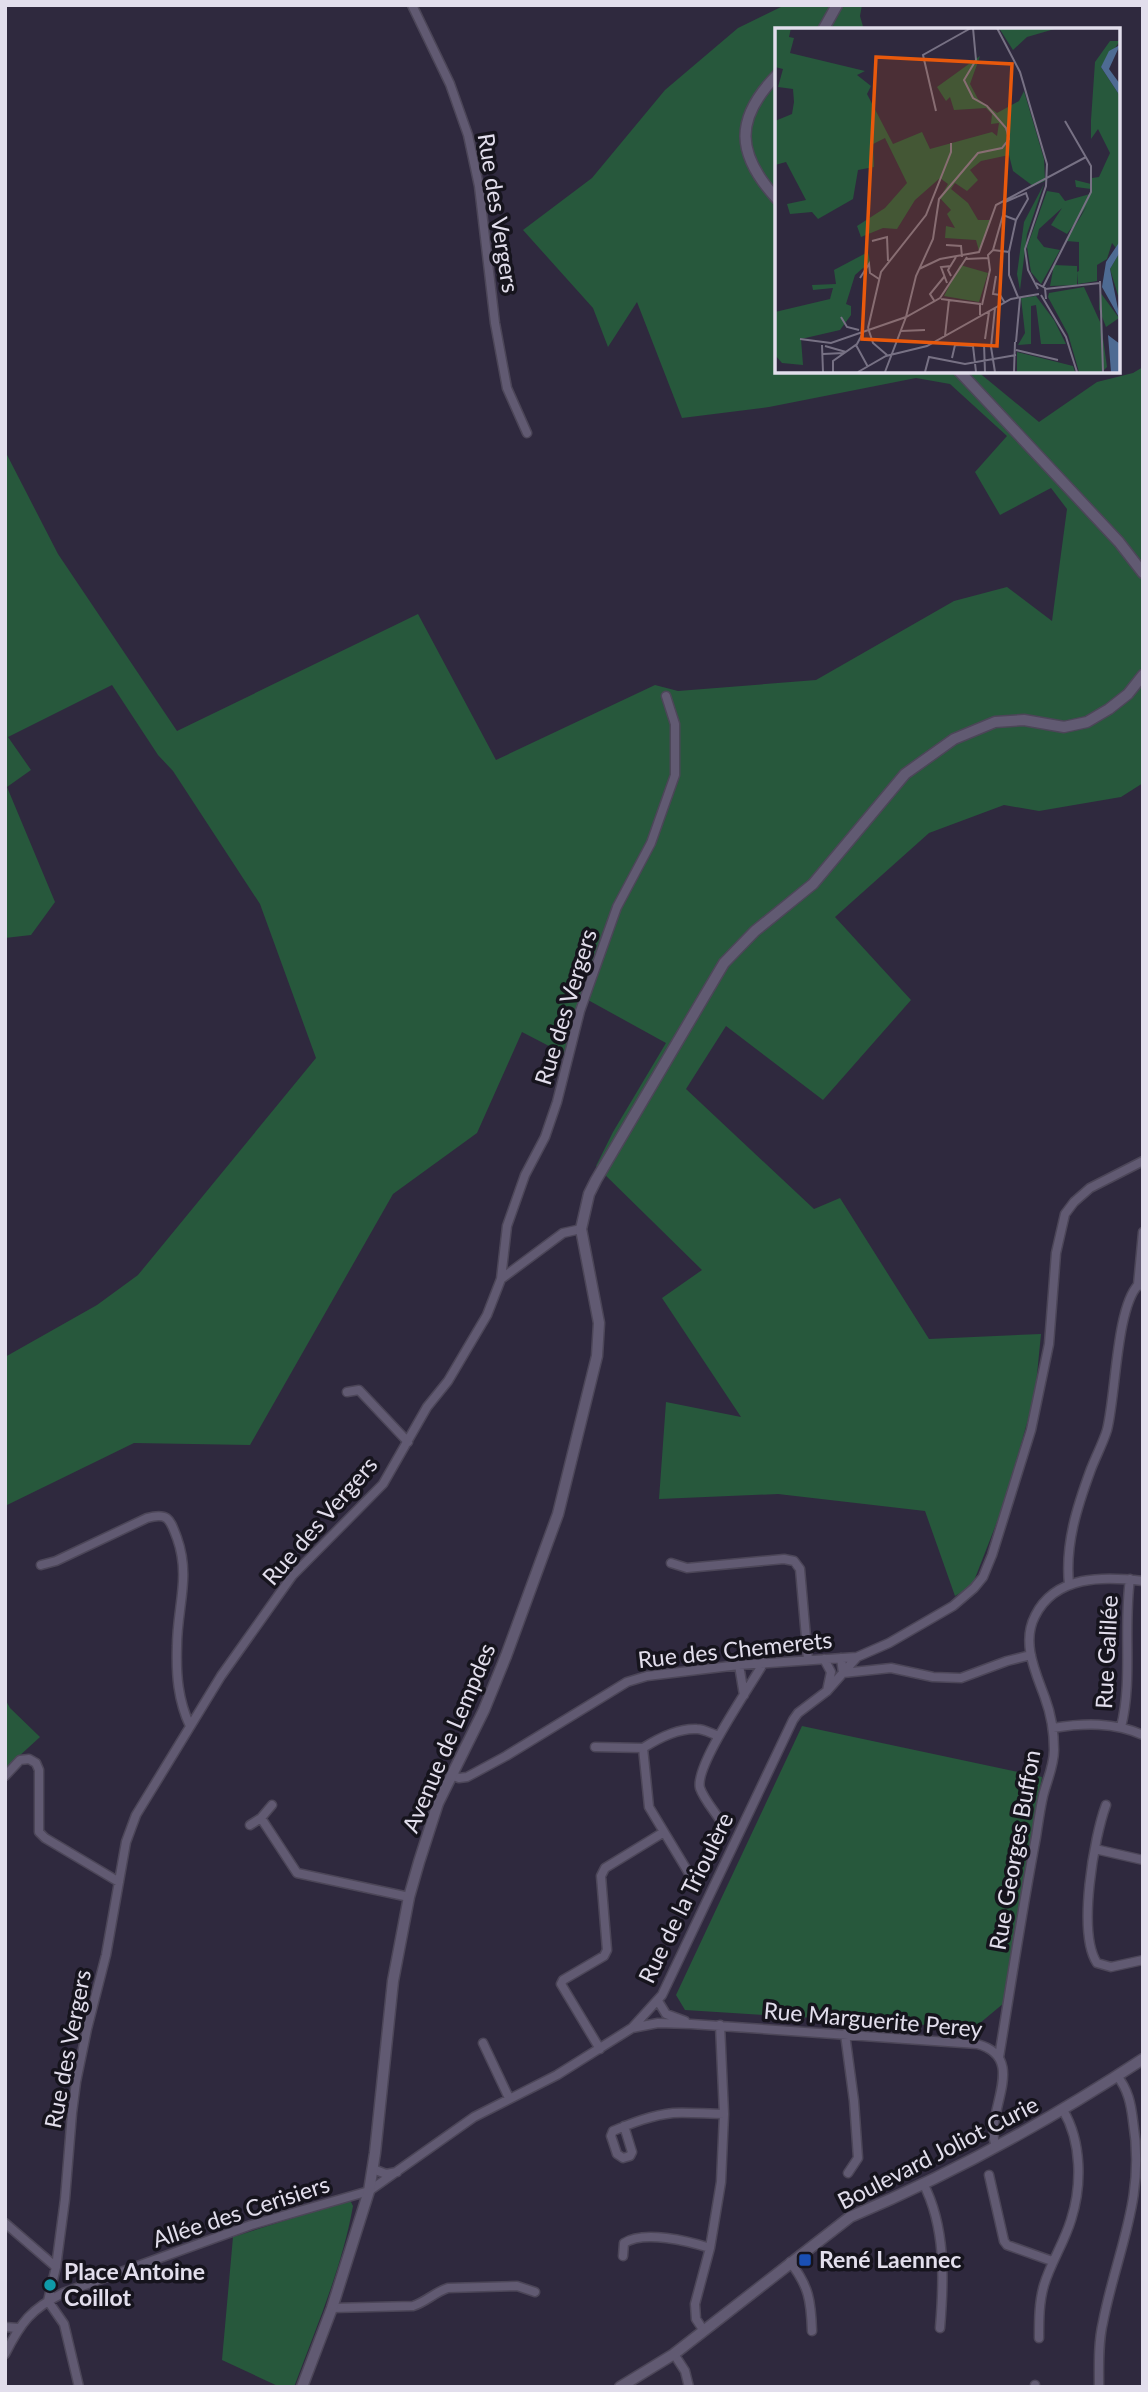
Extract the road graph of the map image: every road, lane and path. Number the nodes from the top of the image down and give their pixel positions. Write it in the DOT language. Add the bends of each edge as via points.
graph roads {
  1 [pos="412,5"];
  2 [pos="837,5"];
  3 [pos="824,28"];
  4 [pos="775,77"];
  5 [pos="775,197"];
  6 [pos="961,373"];
  7 [pos="527,433"];
  8 [pos="1143,573"];
  9 [pos="1143,675"];
  10 [pos="666,696"];
  11 [pos="1143,1161"];
  12 [pos="581,1228"];
  13 [pos="1143,1232"];
  14 [pos="501,1279"];
  15 [pos="1140,1285"];
  16 [pos="347,1392"];
  17 [pos="408,1442"];
  18 [pos="671,1563"];
  19 [pos="41,1566"];
  20 [pos="1130,1579"];
  21 [pos="1143,1581"];
  22 [pos="1069,1584"];
  23 [pos="1031,1655"];
  24 [pos="857,1657"];
  25 [pos="841,1658"];
  26 [pos="824,1659"];
  27 [pos="808,1660"];
  28 [pos="764,1662"];
  29 [pos="739,1665"];
  30 [pos="843,1673"];
  31 [pos="827,1691"];
  32 [pos="744,1695"];
  33 [pos="190,1726"];
  34 [pos="1121,1727"];
  35 [pos="1053,1728"];
  36 [pos="1143,1735"];
  37 [pos="719,1736"];
  38 [pos="595,1748"];
  39 [pos="643,1748"];
  40 [pos="451,1775"];
  41 [pos="5,1776"];
  42 [pos="272,1805"];
  43 [pos="1106,1805"];
  44 [pos="261,1818"];
  45 [pos="250,1825"];
  46 [pos="723,1825"];
  47 [pos="664,1832"];
  48 [pos="1095,1849"];
  49 [pos="1143,1860"];
  50 [pos="118,1882"];
  51 [pos="696,1885"];
  52 [pos="409,1897"];
  53 [pos="1143,1960"];
  54 [pos="658,2001"];
  55 [pos="648,2013"];
  56 [pos="658,2024"];
  57 [pos="691,2024"];
  58 [pos="720,2025"];
  59 [pos="632,2028"];
  60 [pos="845,2034"];
  61 [pos="483,2043"];
  62 [pos="600,2049"];
  63 [pos="999,2057"];
  64 [pos="1143,2059"];
  65 [pos="1117,2076"];
  66 [pos="509,2098"];
  67 [pos="1063,2110"];
  68 [pos="724,2114"];
  69 [pos="624,2126"];
  70 [pos="996,2146"];
  71 [pos="373,2169"];
  72 [pos="397,2172"];
  73 [pos="848,2173"];
  74 [pos="989,2175"];
  75 [pos="922,2183"];
  76 [pos="369,2192"];
  77 [pos="5,2223"];
  78 [pos="710,2248"];
  79 [pos="623,2256"];
  80 [pos="1052,2261"];
  81 [pos="790,2262"];
  82 [pos="56,2267"];
  83 [pos="535,2292"];
  84 [pos="48,2301"];
  85 [pos="332,2308"];
  86 [pos="5,2327"];
  87 [pos="18,2328"];
  88 [pos="940,2328"];
  89 [pos="704,2331"];
  90 [pos="812,2331"];
  91 [pos="1039,2338"];
  92 [pos="5,2354"];
  93 [pos="674,2354"];
  94 [pos="79,2387"];
  95 [pos="302,2387"];
  96 [pos="620,2387"];
  97 [pos="688,2387"];
  98 [pos="1099,2387"];
  1 -- 7 [label="street, Rue des Vergers" via="450,83 468,135 507,388"];
  2 -- 3 [label="street"];
  4 -- 5 [label="street" via="751,108 745,141 756,173"];
  6 -- 8 [label="street"];
  9 -- 12 [label="street" via="1128,694 1087,722 1064,727 1024,720 995,722 954,739 905,774 813,884 724,963 596,1180"];
  10 -- 14 [label="street, Rue des Vergers" via="675,724 675,775 651,843 617,906 580,1011 553,1114 508,1226"];
  11 -- 24 [label="street, Rue des Chemerets" via="1090,1188 1065,1214 1056,1253 1049,1344 1031,1430 987,1566 974,1588 953,1606"];
  12 -- 14 [label="street" via="563,1233"];
  12 -- 40 [label="street, Avenue de Lempdes" via="600,1323 594,1370 558,1514 484,1710"];
  13 -- 15 [label="street"];
  14 -- 17 [label="street, Rue des Vergers" via="487,1315"];
  15 -- 22 [label="street" via="1130,1293 1124,1318 1107,1431 1072,1528"];
  16 -- 17 [label="street" via="359,1390"];
  17 -- 33 [label="street, Rue des Vergers" via="383,1484 292,1576"];
  18 -- 27 [label="street" via="687,1568 794,1561 800,1569"];
  19 -- 33 [label="street" via="147,1518 159,1515 171,1522 184,1563 178,1693"];
  20 -- 21 [label="street"];
  20 -- 22 [label="street"];
  20 -- 34 [label="street, Rue Galilée" via="1128,1691"];
  22 -- 23 [label="street, Rue Georges Buffon" via="1035,1615"];
  23 -- 30 [label="street" via="961,1678 891,1668"];
  23 -- 35 [label="street, Rue Georges Buffon"];
  24 -- 25 [label="street, Rue des Chemerets"];
  24 -- 30 [label="street, Rue de la Trioulère"];
  25 -- 26 [label="street, Rue des Chemerets"];
  25 -- 30 [label="street"];
  26 -- 27 [label="street, Rue des Chemerets"];
  26 -- 31 [label="street" via="831,1672"];
  27 -- 28 [label="street, Rue des Chemerets"];
  28 -- 29 [label="street, Rue des Chemerets"];
  28 -- 32 [label="street"];
  29 -- 32 [label="street"];
  29 -- 40 [label="street, Rue des Chemerets" via="627,1682 497,1762 467,1777"];
  30 -- 31 [label="street, Rue de la Trioulère"];
  31 -- 54 [label="street, Rue de la Trioulère" via="793,1720"];
  32 -- 37 [label="street"];
  33 -- 50 [label="street, Rue des Vergers" via="136,1815"];
  34 -- 35 [label="street"];
  34 -- 36 [label="street"];
  35 -- 63 [label="street, Rue Georges Buffon" via="1051,1774 1043,1795"];
  37 -- 39 [label="street" via="692,1729"];
  37 -- 46 [label="street" via="700,1776 700,1787"];
  38 -- 39 [label="street"];
  39 -- 47 [label="street" via="649,1807"];
  40 -- 52 [label="street, Avenue de Lempdes"];
  41 -- 50 [label="street" via="20,1760 36,1763 40,1832"];
  42 -- 44 [label="street"];
  43 -- 48 [label="street"];
  44 -- 45 [label="street"];
  44 -- 52 [label="street" via="297,1873"];
  47 -- 51 [label="street"];
  47 -- 62 [label="street" via="605,1868 601,1876 607,1950 561,1984"];
  48 -- 49 [label="street"];
  48 -- 53 [label="street" via="1089,1894 1092,1956 1097,1963 1111,1967"];
  50 -- 82 [label="street, Rue des Vergers" via="76,2082"];
  52 -- 71 [label="street, Avenue de Lempdes" via="393,1981"];
  54 -- 55 [label="street, Rue de la Trioulère"];
  54 -- 57 [label="street, Rue Marguerite Perey" via="666,2014"];
  55 -- 56 [label="street"];
  55 -- 59 [label="street, Rue de la Trioulère"];
  56 -- 57 [label="street, Rue Marguerite Perey"];
  56 -- 59 [label="street, Rue Marguerite Perey"];
  57 -- 58 [label="street, Rue Marguerite Perey"];
  58 -- 60 [label="street, Rue Marguerite Perey"];
  58 -- 68 [label="street"];
  59 -- 62 [label="street, Rue de la Trioulère"];
  60 -- 63 [label="street, Rue Marguerite Perey" via="976,2044"];
  60 -- 73 [label="street" via="858,2158"];
  61 -- 66 [label="street"];
  62 -- 66 [label="street, Rue de la Trioulère"];
  63 -- 70 [label="street, Rue Marguerite Perey" via="1002,2083 993,2135"];
  64 -- 65 [label="street, Boulevard Joliot Curie"];
  65 -- 67 [label="street, Boulevard Joliot Curie"];
  65 -- 98 [label="street" via="1130,2101 1136,2181 1132,2216 1102,2323"];
  66 -- 72 [label="street, Rue de la Trioulère" via="453,2130"];
  67 -- 70 [label="street, Boulevard Joliot Curie"];
  67 -- 80 [label="street" via="1076,2143 1078,2175 1070,2221"];
  68 -- 69 [label="street" via="672,2113"];
  68 -- 78 [label="street" via="721,2182"];
  70 -- 75 [label="street, Boulevard Joliot Curie"];
  71 -- 72 [label="street"];
  71 -- 76 [label="street, Avenue de Lempdes"];
  72 -- 76 [label="street, Rue de la Trioulère"];
  74 -- 80 [label="street" via="1004,2241"];
  75 -- 81 [label="street, Boulevard Joliot Curie" via="850,2217"];
  75 -- 88 [label="street" via="942,2253"];
  76 -- 84 [label="street, Allée des Cerisiers" via="251,2225"];
  76 -- 85 [label="street, Avenue de Lempdes"];
  77 -- 82 [label="street"];
  78 -- 79 [label="street" via="683,2240 631,2239 624,2243"];
  78 -- 89 [label="street" via="695,2304 696,2319"];
  80 -- 91 [label="street" via="1040,2300"];
  81 -- 89 [label="street, Boulevard Joliot Curie"];
  81 -- 90 [label="street" via="806,2284"];
  82 -- 84 [label="street, Rue des Vergers"];
  83 -- 85 [label="street" via="517,2286 448,2288 413,2306"];
  84 -- 87 [label="street"];
  84 -- 94 [label="street" via="64,2324"];
  85 -- 95 [label="street, Avenue de Lempdes"];
  86 -- 87 [label="street"];
  87 -- 92 [label="street"];
  89 -- 93 [label="street, Boulevard Joliot Curie"];
  93 -- 96 [label="street, Boulevard Joliot Curie"];
  93 -- 97 [label="street"];
}
